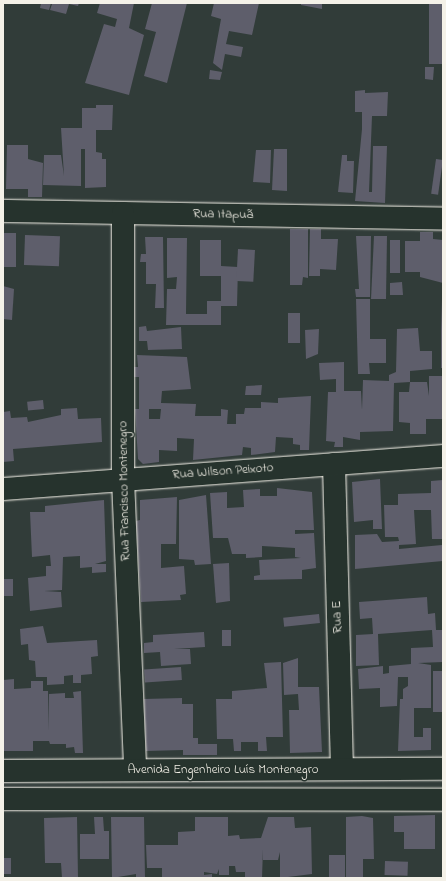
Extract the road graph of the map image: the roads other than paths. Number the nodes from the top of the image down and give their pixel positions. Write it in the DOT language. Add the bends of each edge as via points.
graph roads {
  1 [pos="3,211"];
  2 [pos="123,213"];
  3 [pos="443,219"];
  4 [pos="443,456"];
  5 [pos="334,464"];
  6 [pos="124,479"];
  7 [pos="3,489"];
  8 [pos="342,769"];
  9 [pos="443,769"];
  10 [pos="135,770"];
  11 [pos="3,771"];
  12 [pos="178,771"];
  13 [pos="3,799"];
  14 [pos="178,799"];
  15 [pos="443,800"];
  1 -- 2 [label="street, Rua Itapuã"];
  2 -- 3 [label="street, Rua Itapuã"];
  2 -- 6 [label="street, Rua Francisco Montenegro"];
  4 -- 5 [label="street, Rua Wilson Peixoto"];
  5 -- 6 [label="street, Rua Wilson Peixoto"];
  5 -- 8 [label="street, Rua E"];
  6 -- 7 [label="street, Rua Wilson Peixoto"];
  6 -- 10 [label="street, Rua Francisco Montenegro"];
  8 -- 9 [label="street, Avenida Engenheiro Luís Montenegro"];
  8 -- 12 [label="street, Avenida Engenheiro Luís Montenegro"];
  10 -- 11 [label="street, Avenida Engenheiro Luís Montenegro"];
  10 -- 12 [label="street, Avenida Engenheiro Luís Montenegro"];
  12 -- 14 [label="street"];
  13 -- 14 [label="street"];
  14 -- 15 [label="street"];
}
